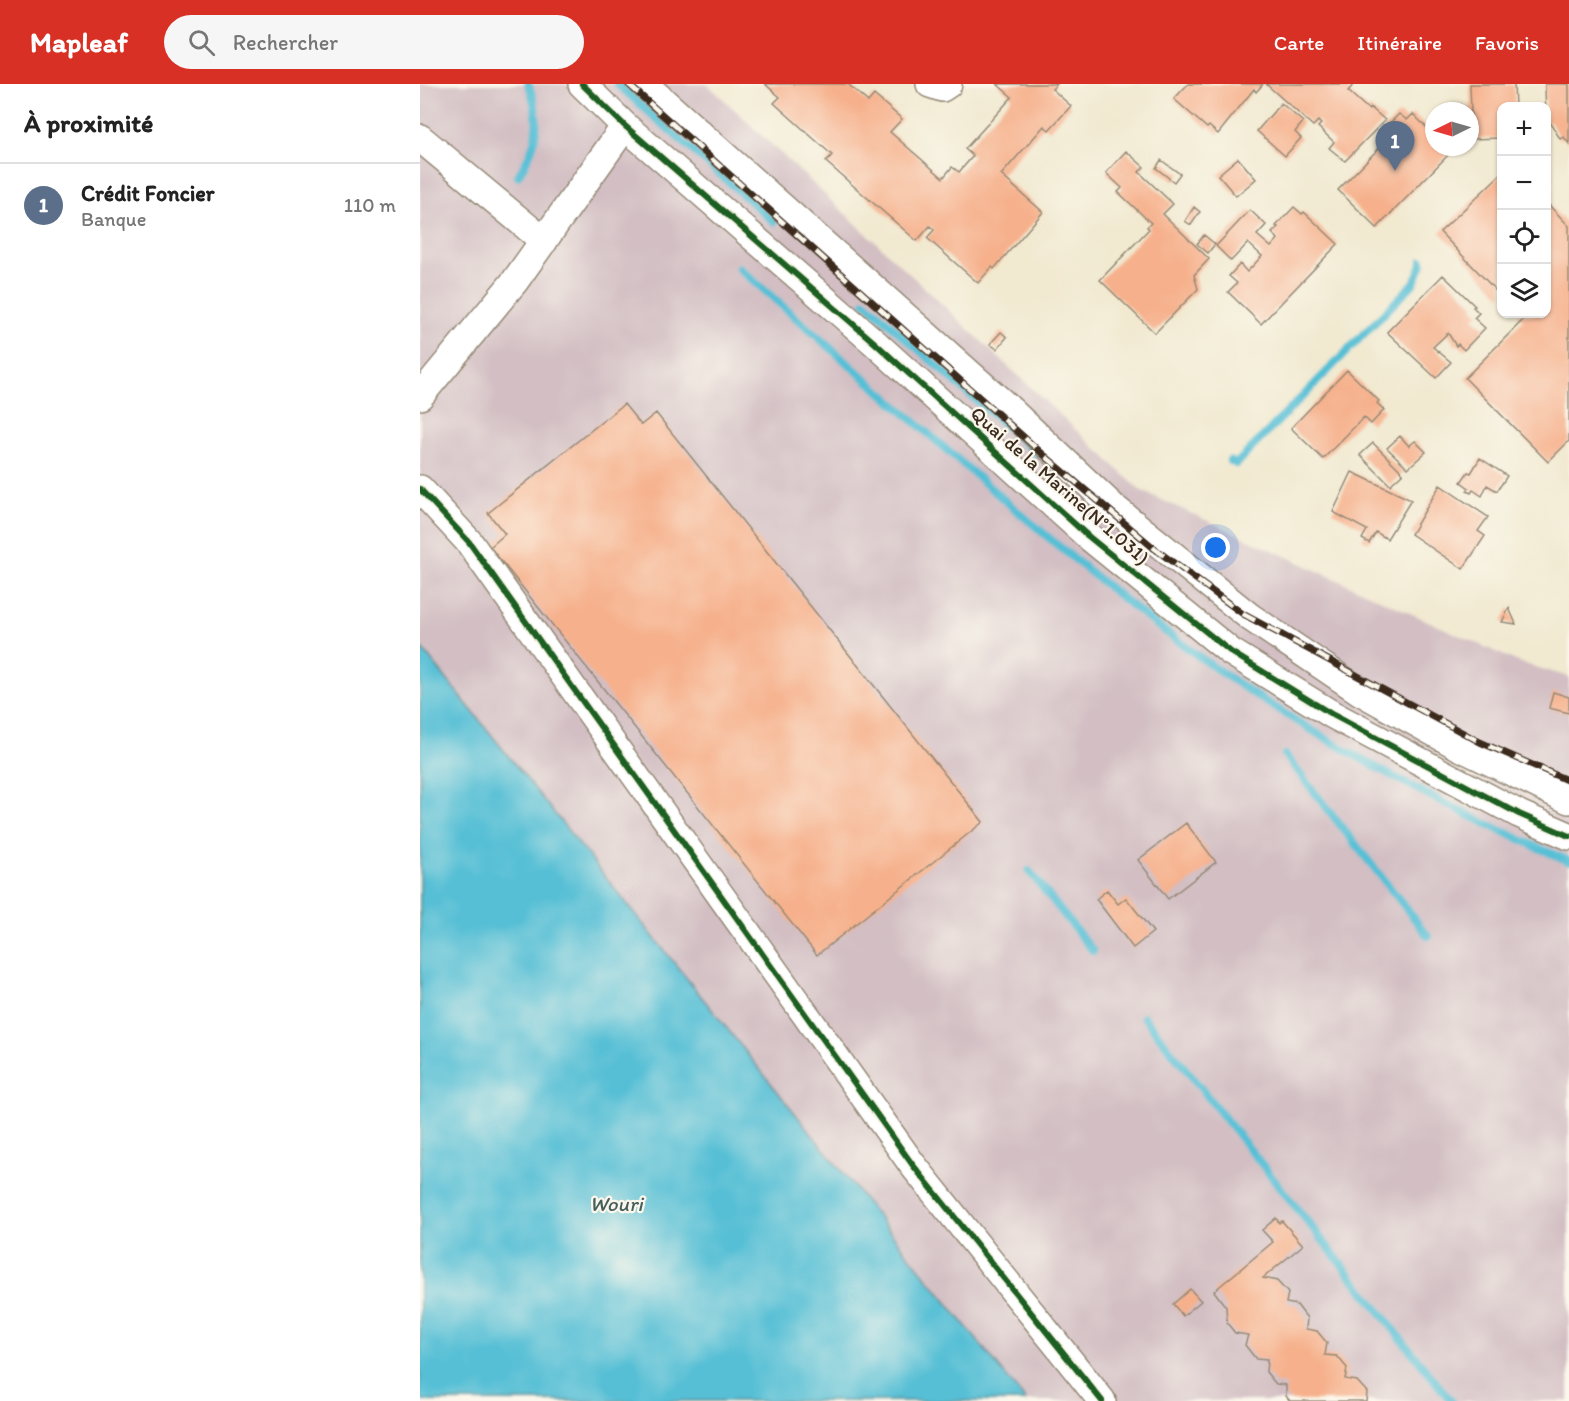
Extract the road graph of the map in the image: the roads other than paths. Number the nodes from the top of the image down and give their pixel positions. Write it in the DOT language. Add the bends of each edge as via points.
graph roads {
  1 [pos="582,84"];
  2 [pos="644,84"];
  3 [pos="930,84"];
  4 [pos="948,84"];
  5 [pos="626,126"];
  6 [pos="420,138"];
  7 [pos="544,241"];
  8 [pos="420,396"];
  9 [pos="420,489"];
  10 [pos="1569,800"];
  11 [pos="1569,836"];
  12 [pos="1102,1401"];
  1 -- 5 [label="street, Quai de la Marine(N°1.031)"];
  2 -- 10 [label="street, Quai de la Marine(N°1.031)" via="1007,407 1113,507 1250,617 1361,692 1458,746"];
  3 -- 4 [label="street" via="942,88"];
  5 -- 7 [label="street"];
  5 -- 11 [label="street, Quai de la Marine(N°1.031)" via="1088,536 1231,652 1333,715"];
  6 -- 7 [label="street"];
  7 -- 8 [label="street"];
  9 -- 12 [label="street" via="469,542 912,1164"];
}
